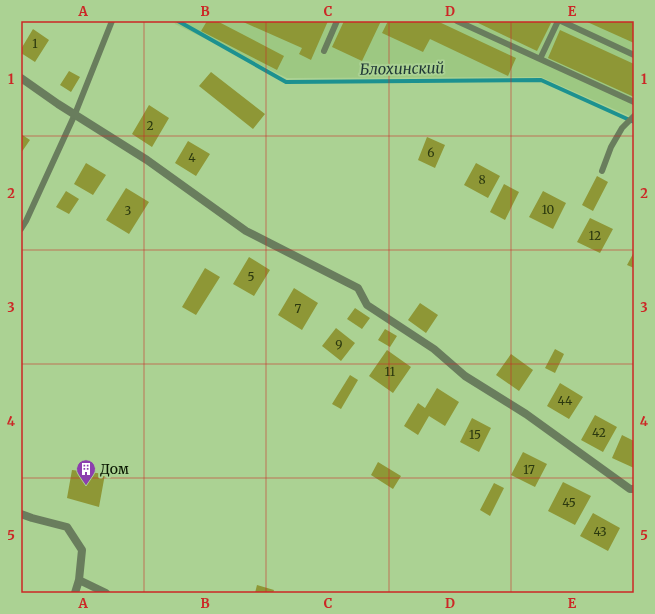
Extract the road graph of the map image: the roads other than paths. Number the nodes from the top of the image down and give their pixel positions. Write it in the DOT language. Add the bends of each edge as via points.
graph roads {
  1 [pos="112,21"];
  2 [pos="337,21"];
  3 [pos="457,21"];
  4 [pos="558,21"];
  5 [pos="566,22"];
  6 [pos="324,51"];
  7 [pos="634,55"];
  8 [pos="540,59"];
  9 [pos="21,78"];
  10 [pos="634,102"];
  11 [pos="75,114"];
  12 [pos="634,116"];
  13 [pos="602,171"];
  14 [pos="21,229"];
  15 [pos="634,489"];
  16 [pos="21,514"];
  17 [pos="79,580"];
  18 [pos="75,593"];
  19 [pos="106,593"];
  1 -- 11 [label="lane"];
  2 -- 6 [label="lane"];
  3 -- 8 [label="lane"];
  4 -- 8 [label="lane"];
  5 -- 7 [label="lane"];
  8 -- 10 [label="lane"];
  9 -- 11 [label="street"];
  11 -- 14 [label="lane"];
  11 -- 15 [label="street" via="146,160 246,231 358,288 367,305 434,350 465,376 526,414 630,489"];
  12 -- 13 [label="lane" via="622,128"];
  16 -- 17 [label="street" via="67,527 82,550"];
  17 -- 18 [label="street"];
  17 -- 19 [label="street"];
}
